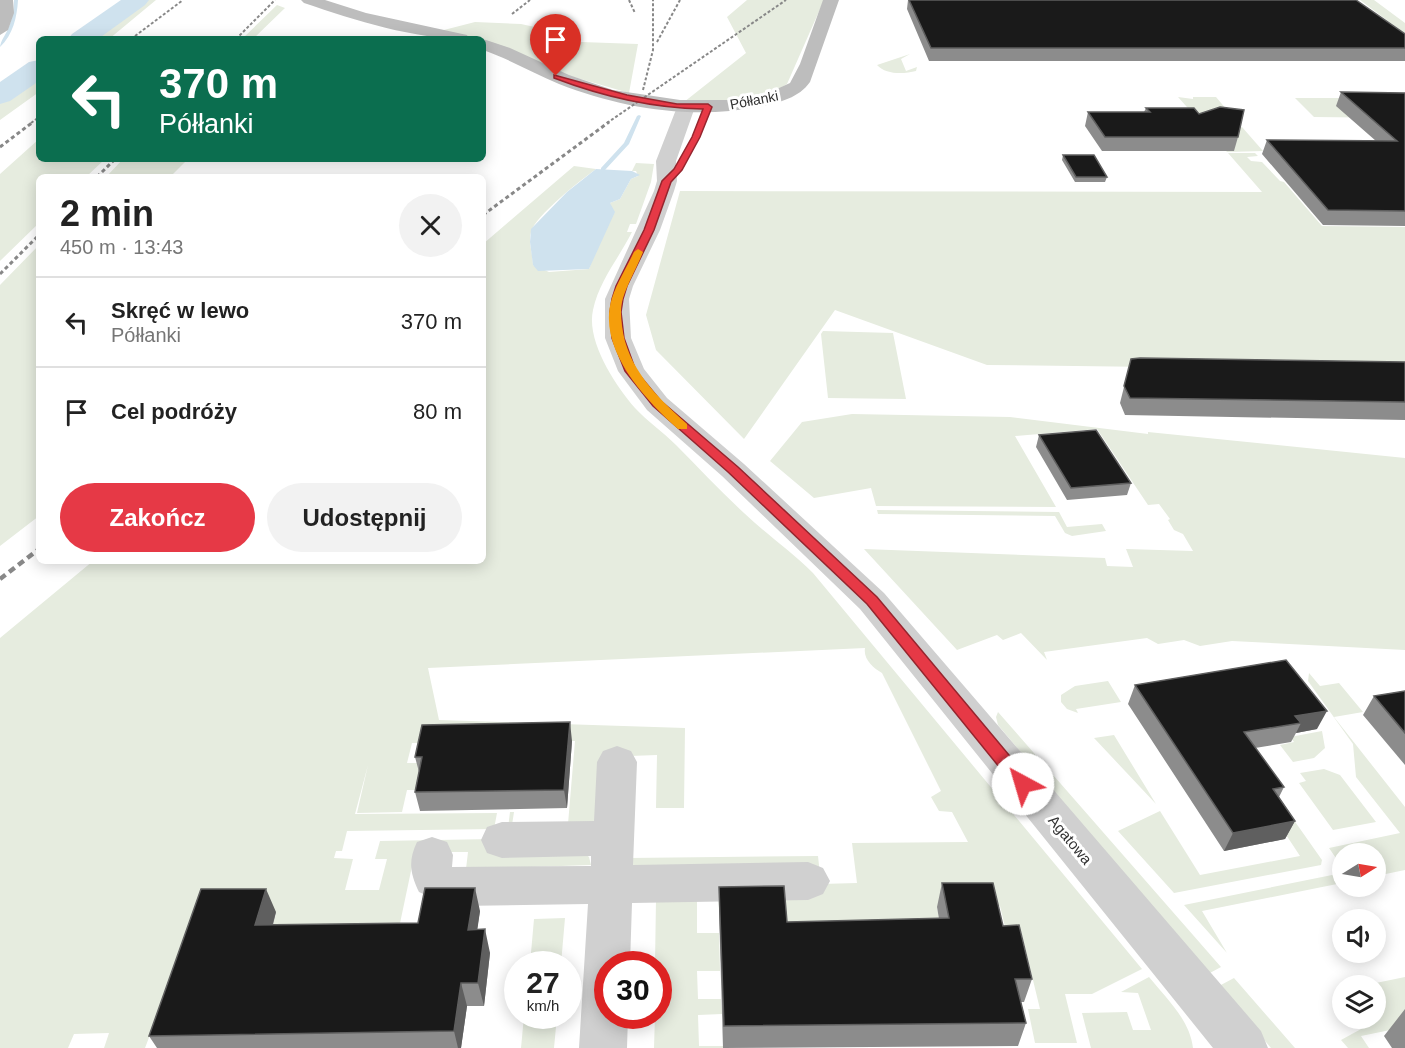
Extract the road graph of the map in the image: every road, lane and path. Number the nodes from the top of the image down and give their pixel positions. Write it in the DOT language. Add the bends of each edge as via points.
graph roads {
  1 [pos="5,0"];
  2 [pos="309,0"];
  3 [pos="831,0"];
  4 [pos="0,30"];
  5 [pos="448,36"];
  6 [pos="486,46"];
  7 [pos="686,107"];
  8 [pos="708,107"];
  9 [pos="667,181"];
  10 [pos="617,762"];
  11 [pos="612,838"];
  12 [pos="502,840"];
  13 [pos="432,855"];
  14 [pos="808,881"];
  15 [pos="610,884"];
  16 [pos="603,1048"];
  17 [pos="1244,1048"];
  1 -- 4 [label="street" via="6,13"];
  2 -- 5 [label="street" via="362,17"];
  3 -- 8 [label="street, Półłanki" via="803,76 794,88 759,102"];
  6 -- 7 [label="street, Półłanki" via="586,88"];
  7 -- 8 [label="street, Półłanki"];
  7 -- 9 [label="street, Agatowa" via="666,161"];
  8 -- 9 [label="street, Agatowa" via="678,170"];
  9 -- 17 [label="street, Agatowa" via="617,299 618,338 631,371 657,404 872,601"];
  10 -- 11 [label="street"];
  11 -- 12 [label="street"];
  11 -- 15 [label="street"];
  13 -- 15 [label="street" via="434,879 445,885"];
  14 -- 15 [label="street"];
  15 -- 16 [label="street"];
}
